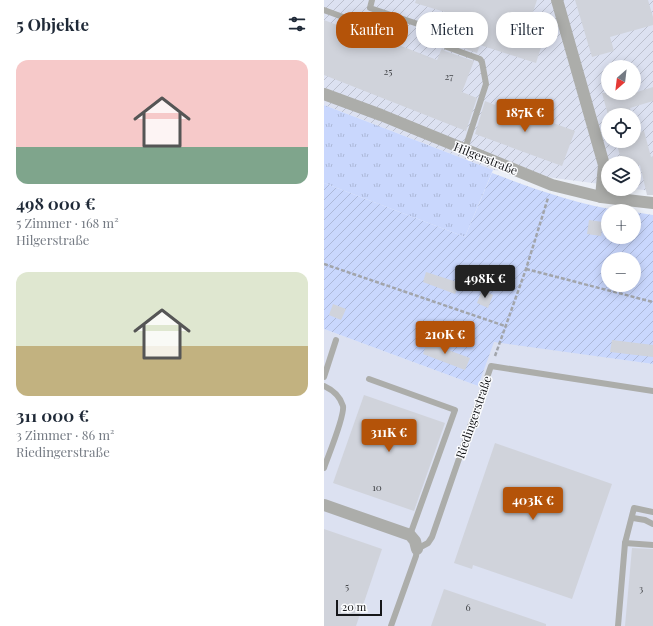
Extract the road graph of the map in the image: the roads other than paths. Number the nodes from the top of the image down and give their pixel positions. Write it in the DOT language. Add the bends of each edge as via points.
graph roads {
  1 [pos="372,0"];
  2 [pos="557,0"];
  3 [pos="324,10"];
  4 [pos="336,14"];
  5 [pos="416,23"];
  6 [pos="450,48"];
  7 [pos="324,94"];
  8 [pos="465,149"];
  9 [pos="601,197"];
  10 [pos="653,203"];
  11 [pos="336,340"];
  12 [pos="324,377"];
  13 [pos="369,379"];
  14 [pos="324,386"];
  15 [pos="653,391"];
  16 [pos="324,468"];
  17 [pos="324,505"];
  18 [pos="653,512"];
  19 [pos="633,518"];
  20 [pos="653,524"];
  21 [pos="410,535"];
  22 [pos="625,542"];
  23 [pos="653,545"];
  24 [pos="417,549"];
  25 [pos="391,626"];
  26 [pos="618,626"];
  1 -- 5 [label="lane" via="370,8"];
  2 -- 9 [label="street" via="604,166"];
  3 -- 4 [label="lane"];
  6 -- 8 [label="lane" via="480,59 486,84"];
  7 -- 8 [label="street, Hilgerstraße"];
  8 -- 9 [label="street, Hilgerstraße" via="552,185"];
  9 -- 10 [label="street, Hilgerstraße"];
  11 -- 12 [label="lane"];
  13 -- 21 [label="lane" via="455,410"];
  14 -- 16 [label="lane" via="339,398 343,412"];
  15 -- 24 [label="lane, Riedingerstraße" via="491,366 432,536 428,543"];
  17 -- 21 [label="street"];
  18 -- 19 [label="lane" via="634,508"];
  19 -- 20 [label="lane"];
  19 -- 22 [label="lane"];
  21 -- 24 [label="street"];
  22 -- 23 [label="lane"];
  22 -- 26 [label="lane"];
  24 -- 25 [label="lane"];
}
